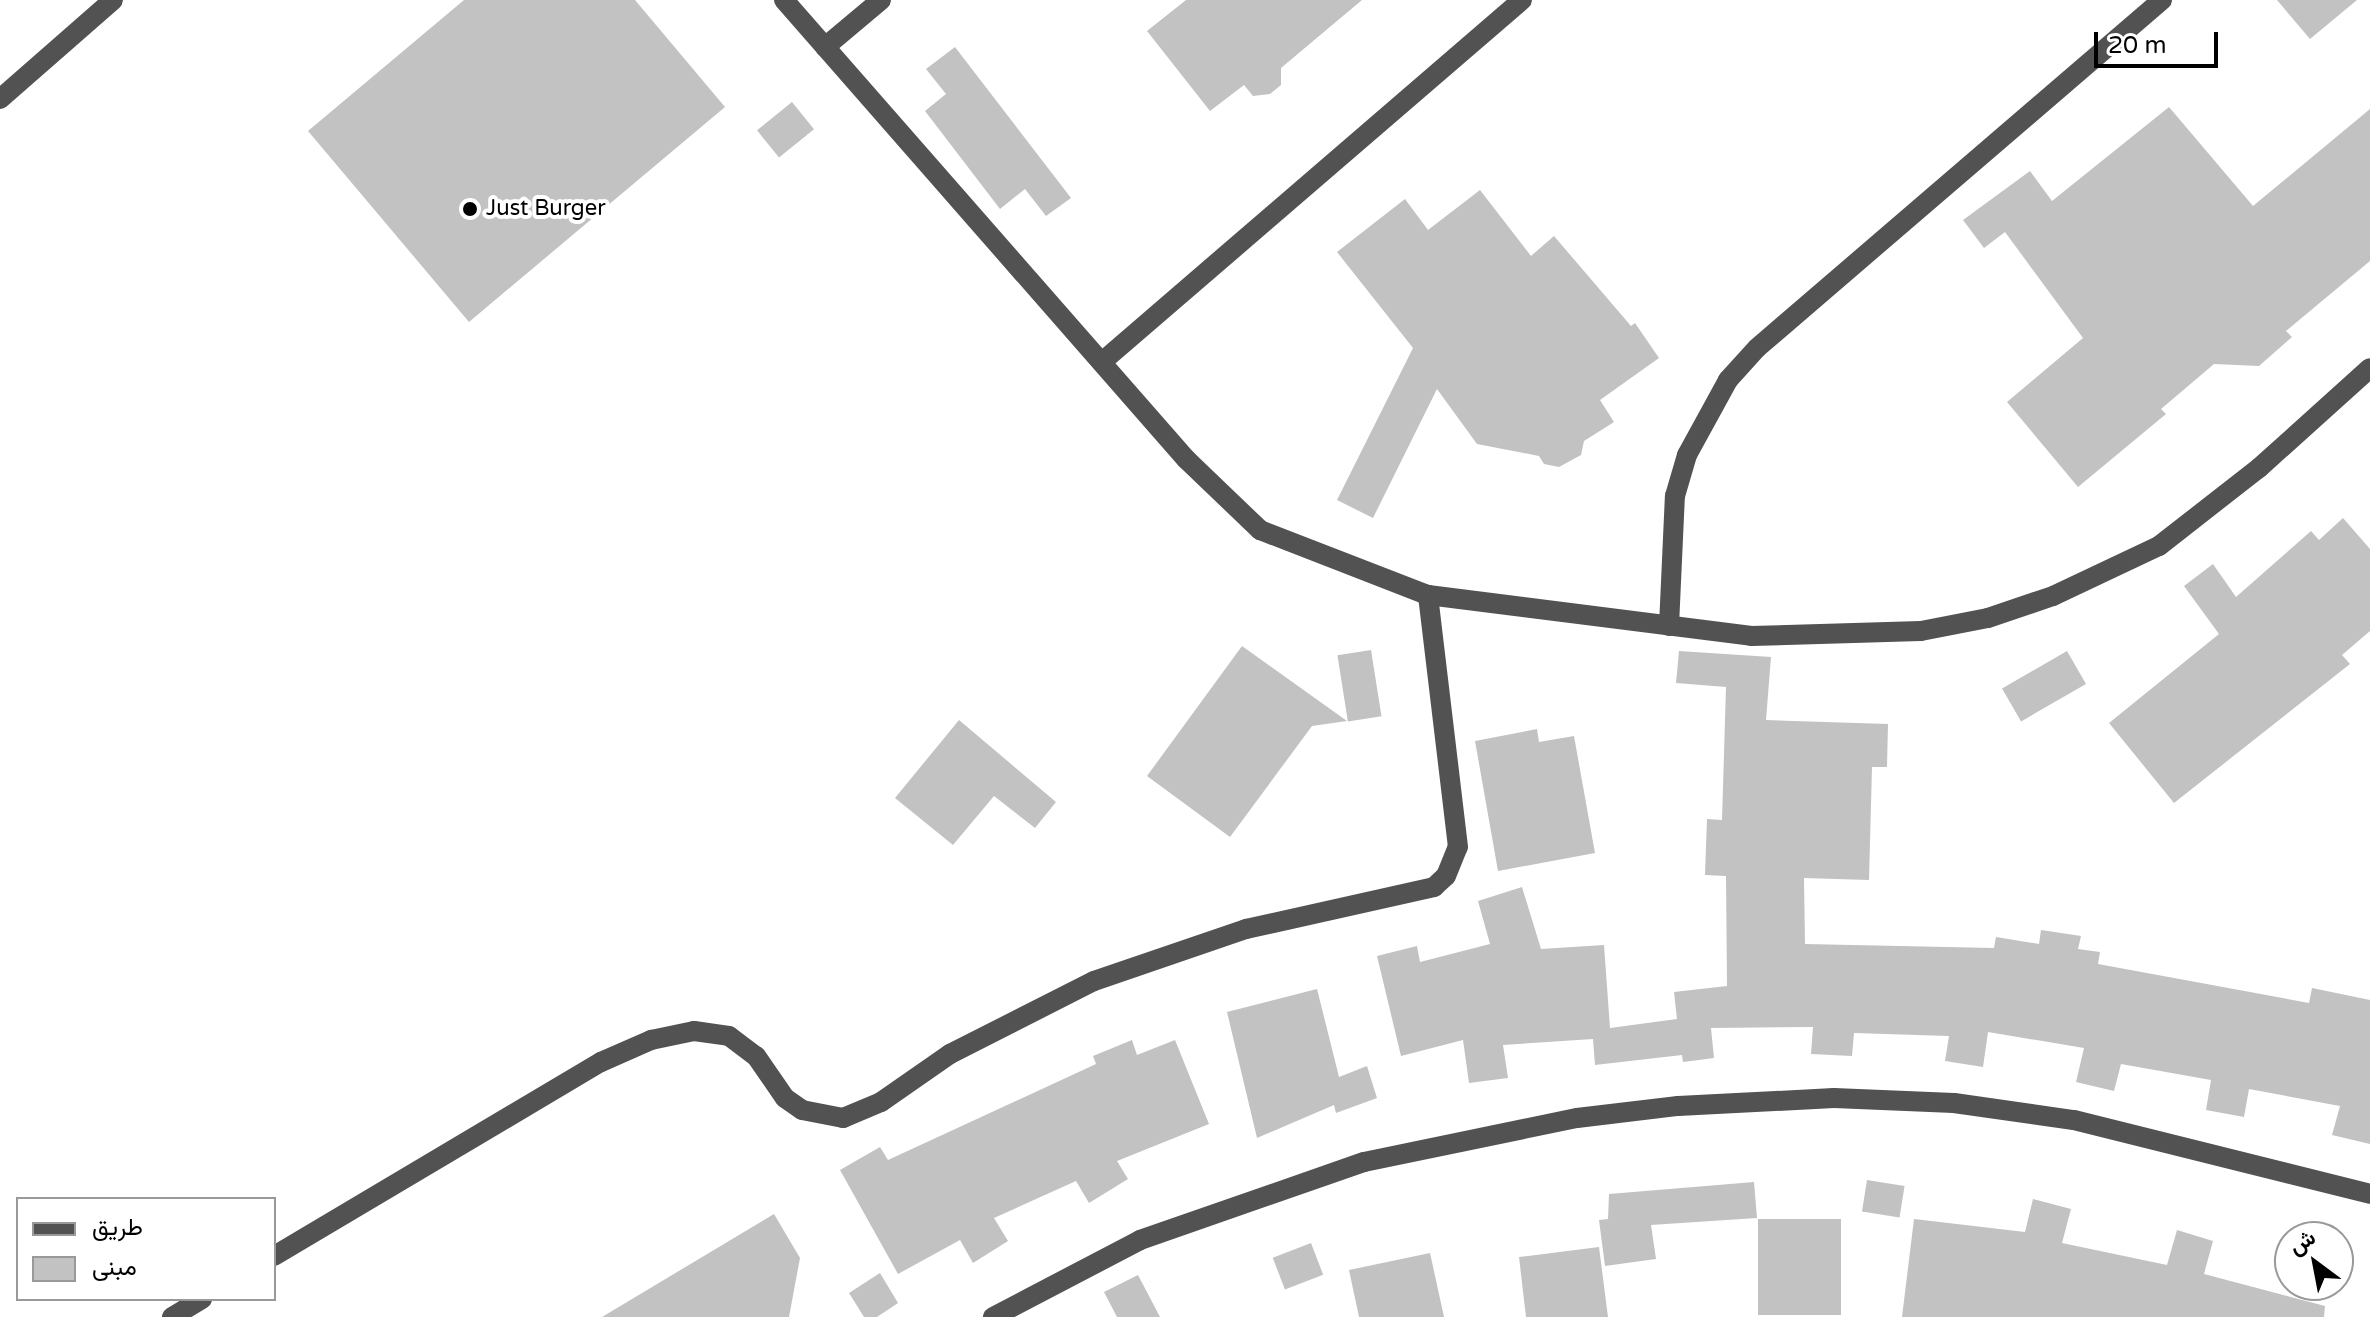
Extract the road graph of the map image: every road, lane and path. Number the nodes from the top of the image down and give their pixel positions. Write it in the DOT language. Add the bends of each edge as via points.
graph roads {
  1 [pos="113,0"];
  2 [pos="784,0"];
  3 [pos="881,0"];
  4 [pos="1522,0"];
  5 [pos="2162,0"];
  6 [pos="825,47"];
  7 [pos="0,99"];
  8 [pos="1103,361"];
  9 [pos="2370,368"];
  10 [pos="1428,595"];
  11 [pos="1669,626"];
  12 [pos="2370,1194"];
  13 [pos="276,1255"];
  14 [pos="199,1301"];
  15 [pos="172,1317"];
  16 [pos="993,1317"];
  1 -- 7 [label="street"];
  2 -- 6 [label="street"];
  3 -- 6 [label="street"];
  4 -- 8 [label="street"];
  5 -- 11 [label="street" via="1757,348 1728,380 1693,442 1675,496"];
  6 -- 8 [label="street"];
  8 -- 10 [label="street" via="1186,459 1260,530"];
  9 -- 11 [label="street" via="2259,468 2159,546 2053,596 1921,631 1751,636"];
  10 -- 11 [label="street"];
  10 -- 13 [label="street" via="1458,847 1446,876 1434,887 1246,929 1094,981 950,1054 881,1102 843,1118 802,1110 785,1098 756,1056 729,1036 694,1031 651,1040 601,1062"];
  12 -- 16 [label="street" via="2074,1120 1954,1103 1834,1098 1678,1106 1563,1121 1364,1162 1140,1240"];
  14 -- 15 [label="street"];
}
